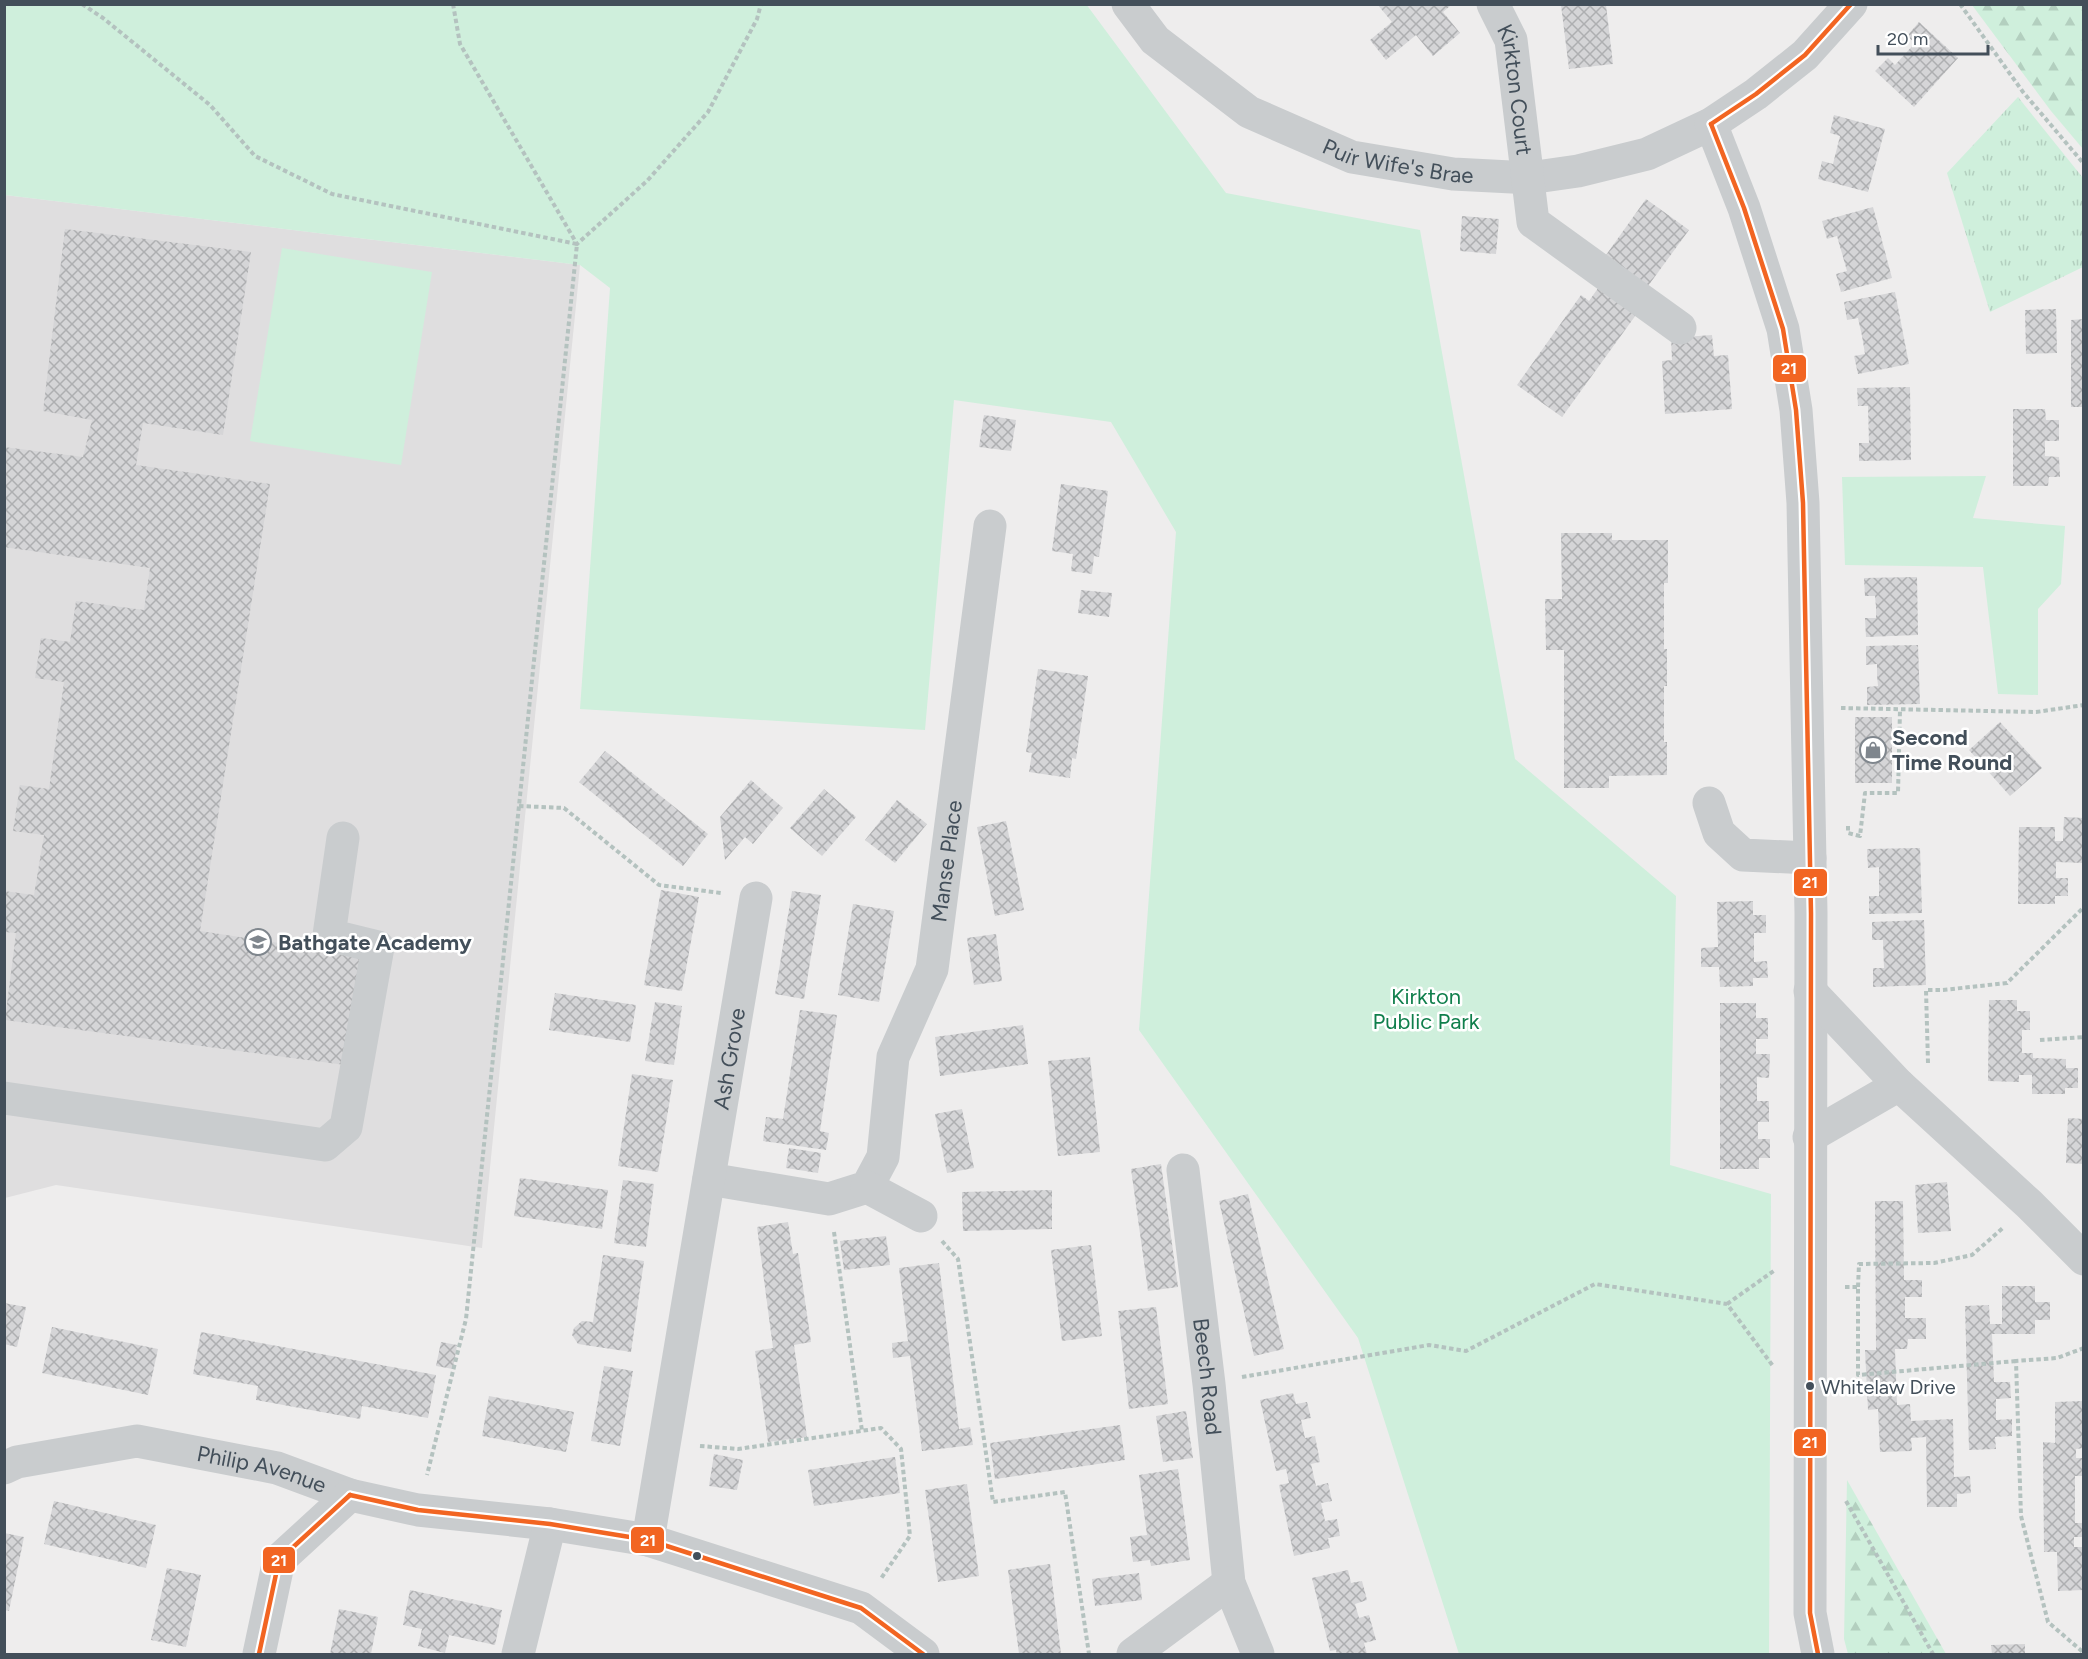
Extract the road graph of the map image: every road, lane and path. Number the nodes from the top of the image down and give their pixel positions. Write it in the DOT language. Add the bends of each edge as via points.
graph roads {
  1 [pos="82,4"];
  2 [pos="453,4"];
  3 [pos="761,4"];
  4 [pos="1128,4"];
  5 [pos="1493,4"];
  6 [pos="1851,4"];
  7 [pos="1960,4"];
  8 [pos="1711,124"];
  9 [pos="2084,164"];
  10 [pos="1529,178"];
  11 [pos="577,244"];
  12 [pos="1680,328"];
  13 [pos="990,526"];
  14 [pos="2084,705"];
  15 [pos="1843,708"];
  16 [pos="1900,710"];
  17 [pos="1709,803"];
  18 [pos="519,806"];
  19 [pos="1847,823"];
  20 [pos="343,838"];
  21 [pos="1810,858"];
  22 [pos="756,898"];
  23 [pos="2084,907"];
  24 [pos="1810,991"];
  25 [pos="2084,1038"];
  26 [pos="2040,1040"];
  27 [pos="1899,1085"];
  28 [pos="4,1098"];
  29 [pos="1929,1114"];
  30 [pos="1809,1137"];
  31 [pos="1183,1170"];
  32 [pos="709,1179"];
  33 [pos="867,1187"];
  34 [pos="830,1199"];
  35 [pos="2029,1204"];
  36 [pos="921,1216"];
  37 [pos="1809,1245"];
  38 [pos="2084,1258"];
  39 [pos="1809,1287"];
  40 [pos="1858,1287"];
  41 [pos="1727,1304"];
  42 [pos="2084,1348"];
  43 [pos="2016,1361"];
  44 [pos="1775,1369"];
  45 [pos="1255,1374"];
  46 [pos="862,1431"];
  47 [pos="662,1443"];
  48 [pos="4,1468"];
  49 [pos="350,1495"];
  50 [pos="1845,1499"];
  51 [pos="418,1510"];
  52 [pos="550,1524"];
  53 [pos="648,1540"];
  54 [pos="1229,1584"];
  55 [pos="861,1608"];
  56 [pos="2084,1653"];
  57 [pos="259,1654"];
  58 [pos="518,1654"];
  59 [pos="922,1654"];
  60 [pos="1089,1654"];
  61 [pos="1133,1654"];
  62 [pos="1258,1654"];
  63 [pos="1818,1654"];
  64 [pos="1933,1654"];
  1 -- 11 [label="path" via="210,105 255,156 323,190"];
  2 -- 11 [label="path" via="460,45"];
  3 -- 11 [label="path" via="757,19 708,112 646,181"];
  4 -- 10 [label="street, Puir Wife's Brae" via="1155,40 1249,112 1321,144 1352,157 1453,174"];
  5 -- 10 [label="street, Kirkton Court" via="1511,40"];
  6 -- 8 [label="street, Puir Wife's Brae" via="1805,55"];
  7 -- 9 [label="path" via="2023,92"];
  8 -- 10 [label="street, Puir Wife's Brae" via="1647,154"];
  8 -- 21 [label="street" via="1744,208 1783,328 1796,410 1803,503"];
  10 -- 12 [label="street, Kirkton Court" via="1533,222"];
  11 -- 18 [label="path"];
  13 -- 33 [label="street, Manse Place" via="932,969 893,1057 883,1157"];
  14 -- 16 [label="path" via="2036,712"];
  15 -- 16 [label="path"];
  16 -- 19 [label="path" via="1898,793 1865,793 1860,836 1848,833"];
  17 -- 21 [label="street" via="1719,833 1743,855"];
  18 -- 22 [label="path" via="564,808 659,885"];
  18 -- 51 [label="path" via="466,1319"];
  20 -- 28 [label="street" via="329,935 378,947 346,1126 325,1145"];
  21 -- 24 [label="street"];
  22 -- 32 [label="street, Ash Grove"];
  23 -- 29 [label="path" via="2007,983 1926,990"];
  24 -- 27 [label="street"];
  24 -- 30 [label="street"];
  25 -- 26 [label="path"];
  27 -- 29 [label="street"];
  27 -- 30 [label="street"];
  29 -- 35 [label="street"];
  30 -- 37 [label="street"];
  31 -- 54 [label="street, Beech Road"];
  32 -- 34 [label="street"];
  32 -- 47 [label="street, Ash Grove"];
  33 -- 34 [label="street"];
  33 -- 36 [label="street"];
  34 -- 46 [label="path"];
  35 -- 38 [label="street"];
  35 -- 40 [label="path" via="1972,1255 1934,1263 1859,1264"];
  36 -- 60 [label="path" via="958,1258 993,1502 1065,1492"];
  37 -- 39 [label="street"];
  37 -- 41 [label="path"];
  39 -- 40 [label="path"];
  39 -- 63 [label="street" via="1810,1613"];
  40 -- 43 [label="path" via="1857,1375"];
  41 -- 44 [label="path"];
  41 -- 45 [label="path" via="1595,1284 1466,1351 1429,1345"];
  42 -- 43 [label="path" via="2057,1358"];
  43 -- 56 [label="path" via="2021,1516 2048,1622"];
  46 -- 47 [label="path" via="738,1449"];
  46 -- 55 [label="path" via="881,1428 902,1449 910,1536"];
  47 -- 53 [label="street, Ash Grove"];
  48 -- 49 [label="street, Philip Avenue" via="17,1462 137,1441 277,1468"];
  49 -- 51 [label="street, Philip Avenue"];
  49 -- 57 [label="street" via="279,1560"];
  50 -- 64 [label="path"];
  51 -- 52 [label="street, Philip Avenue"];
  52 -- 53 [label="street, Philip Avenue"];
  52 -- 58 [label="street"];
  53 -- 55 [label="street, Philip Avenue"];
  54 -- 61 [label="street"];
  54 -- 62 [label="street, Beech Road"];
  55 -- 59 [label="street, Philip Avenue"];
}
